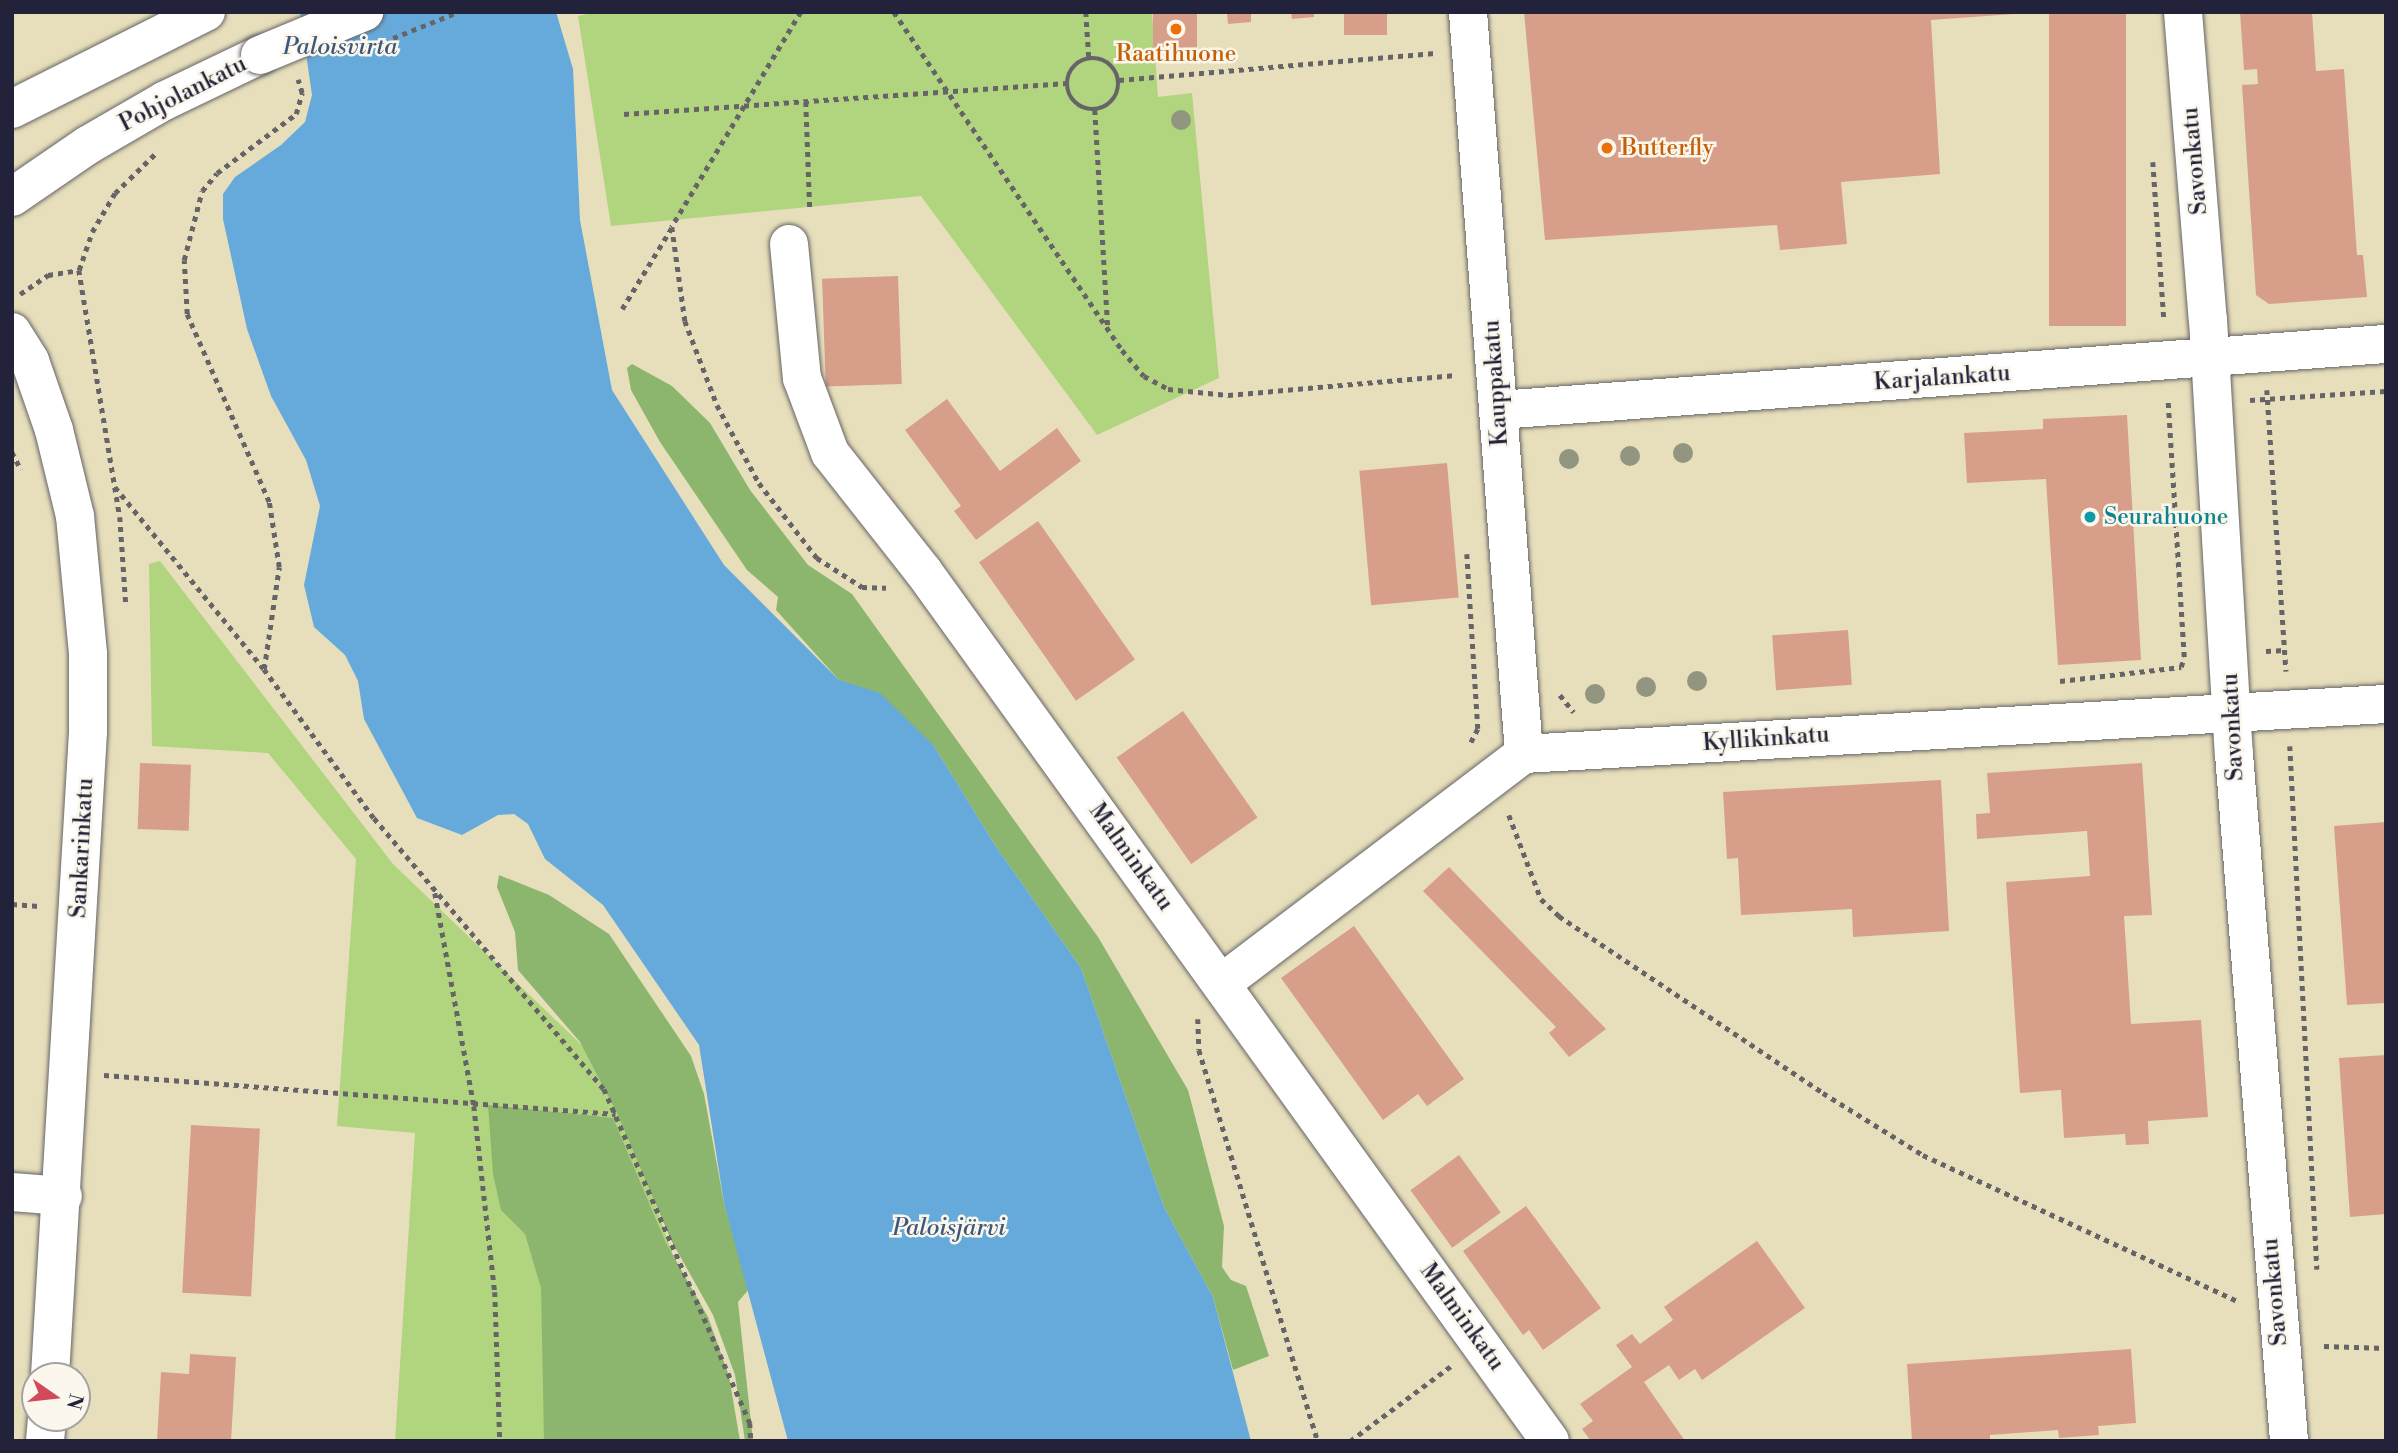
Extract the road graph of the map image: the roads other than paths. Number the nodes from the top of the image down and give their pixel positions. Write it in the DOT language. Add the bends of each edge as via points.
graph roads {
  1 [pos="206,12"];
  2 [pos="364,12"];
  3 [pos="1468,12"];
  4 [pos="2183,12"];
  5 [pos="12,108"];
  6 [pos="12,197"];
  7 [pos="789,244"];
  8 [pos="12,332"];
  9 [pos="2386,344"];
  10 [pos="2210,358"];
  11 [pos="1499,410"];
  12 [pos="2386,704"];
  13 [pos="2232,710"];
  14 [pos="1524,754"];
  15 [pos="1222,983"];
  16 [pos="12,1192"];
  17 [pos="63,1196"];
  18 [pos="51,1362"];
  19 [pos="1550,1441"];
  20 [pos="2290,1441"];
  1 -- 5 [label="street"];
  2 -- 6 [label="street, Pohjolankatu, bridge" via="260,55 132,120"];
  3 -- 11 [label="street, Kauppakatu"];
  4 -- 10 [label="street, Savonkatu"];
  7 -- 15 [label="street, Malminkatu" via="802,378 830,453 923,571"];
  8 -- 17 [label="street, Sankarinkatu" via="30,361 54,430 75,516 87,640 88,732"];
  9 -- 10 [label="street, Karjalankatu"];
  10 -- 11 [label="street, Karjalankatu"];
  10 -- 13 [label="street, Savonkatu"];
  11 -- 14 [label="street, Kauppakatu"];
  12 -- 13 [label="street, Kyllikinkatu"];
  13 -- 14 [label="street, Kyllikinkatu"];
  13 -- 20 [label="street, Savonkatu"];
  14 -- 15 [label="street"];
  15 -- 19 [label="street, Malminkatu"];
  16 -- 17 [label="street"];
  17 -- 18 [label="street, Sankarinkatu"];
}
